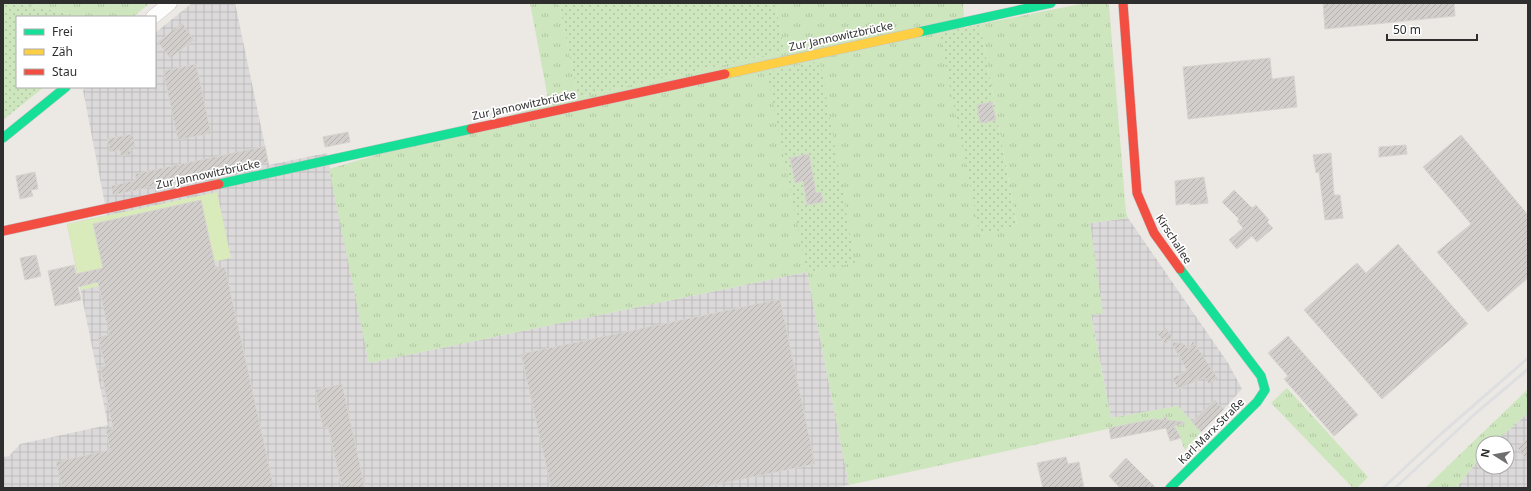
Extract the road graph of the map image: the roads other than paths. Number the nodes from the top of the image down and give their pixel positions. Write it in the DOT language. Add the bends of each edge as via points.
graph roads {
  1 [pos="170,3"];
  2 [pos="1051,3"];
  3 [pos="1123,3"];
  4 [pos="154,16"];
  5 [pos="65,88"];
  6 [pos="3,138"];
  7 [pos="3,231"];
  8 [pos="1265,390"];
  9 [pos="1170,488"];
  1 -- 4 [label="street"];
  2 -- 7 [label="street, Zur Jannowitzbrücke"];
  3 -- 8 [label="street, Kirschallee" via="1137,193 1142,209 1151,230 1162,246 1261,376"];
  5 -- 6 [label="street"];
  8 -- 9 [label="street, Karl-Marx-Straße" via="1257,402"];
}
